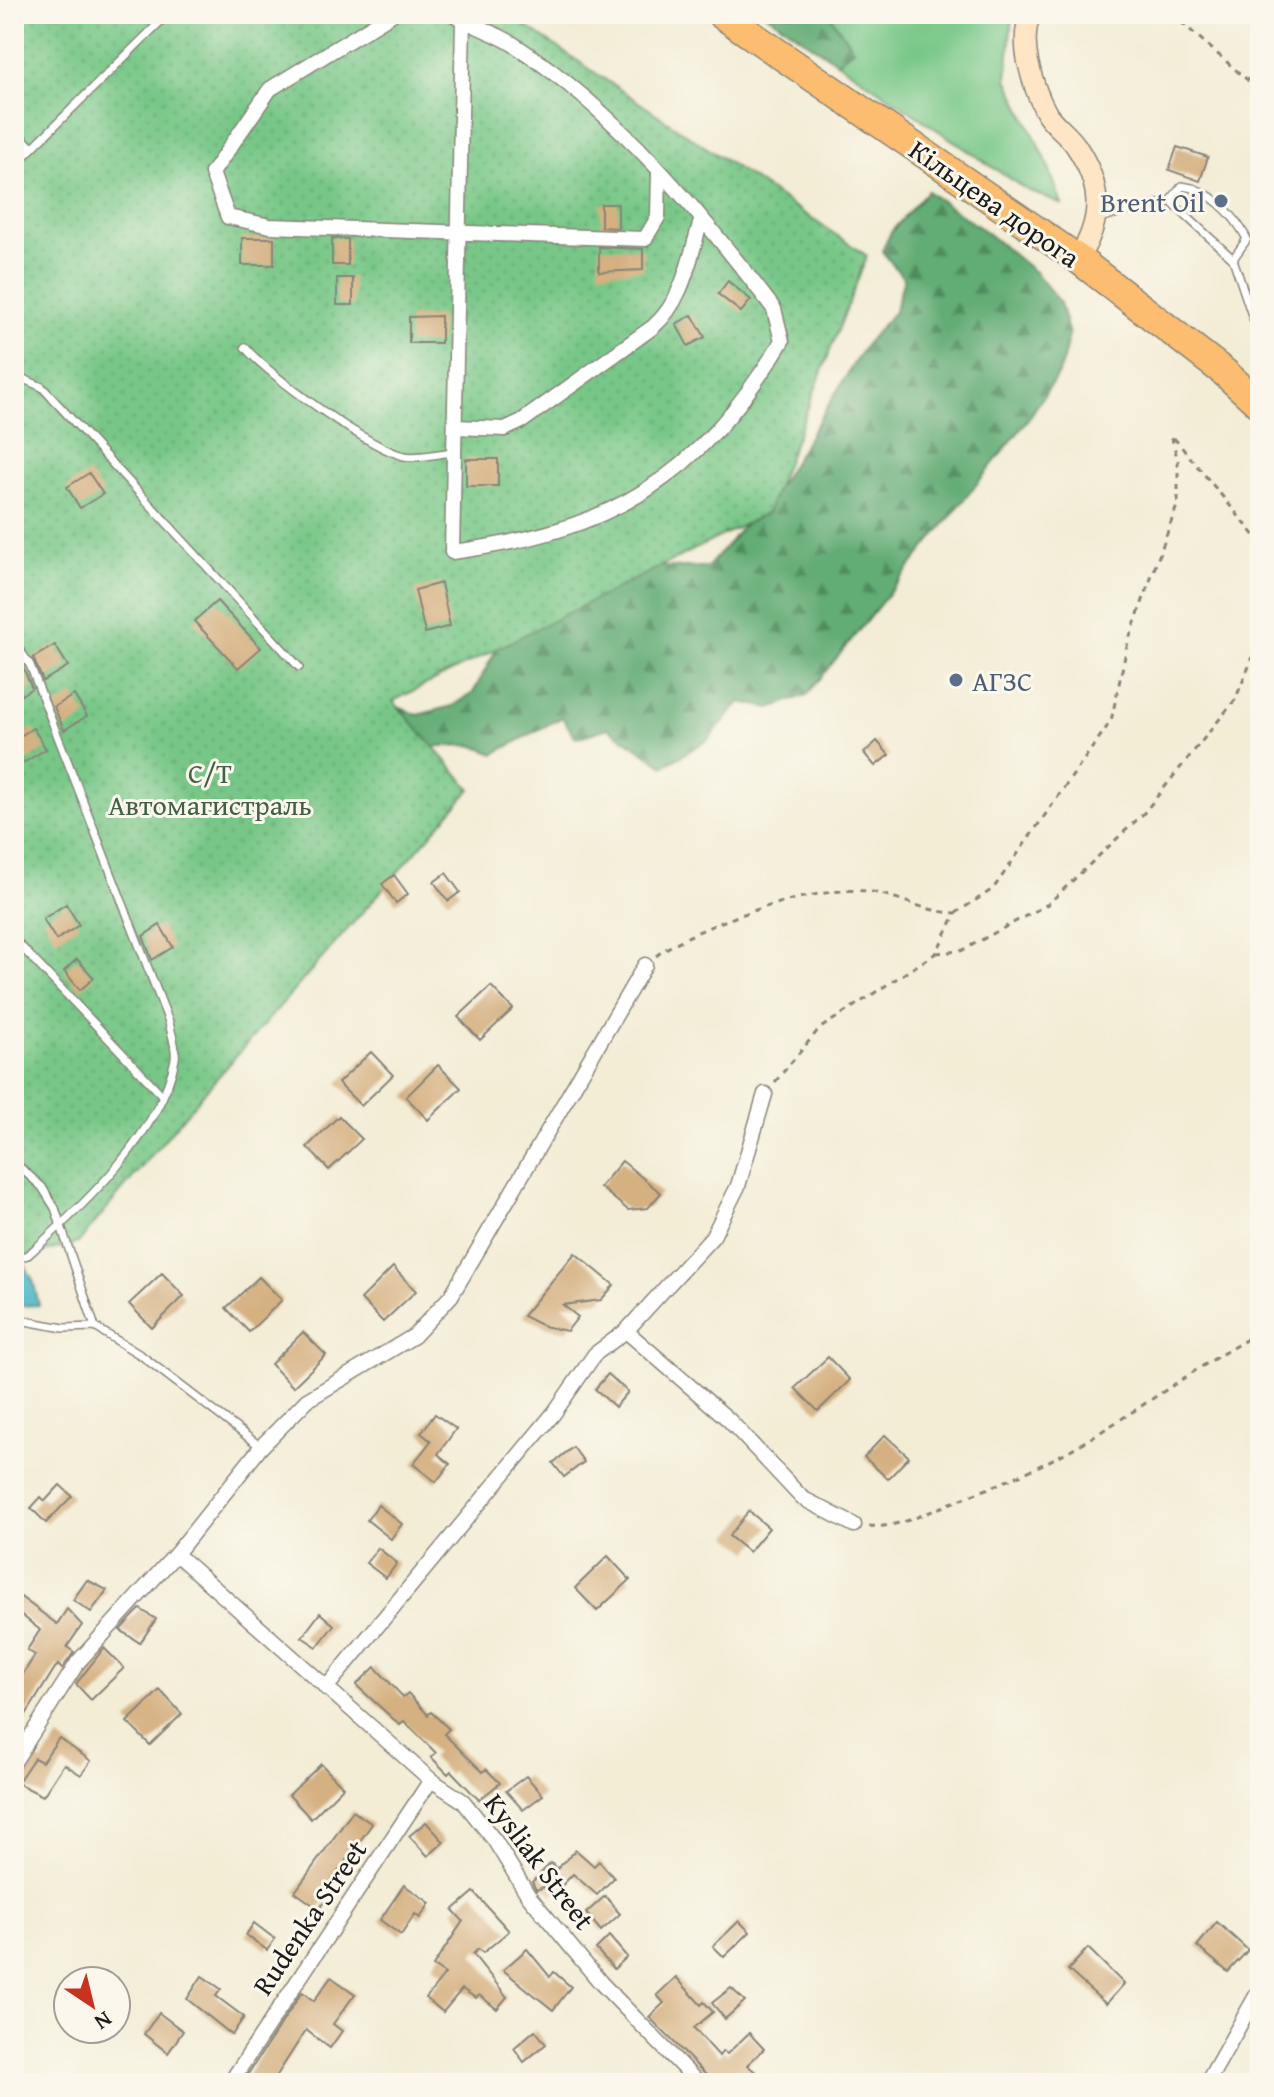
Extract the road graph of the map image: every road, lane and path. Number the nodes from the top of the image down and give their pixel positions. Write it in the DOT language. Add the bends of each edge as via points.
graph roads {
  1 [pos="168,14"];
  2 [pos="392,14"];
  3 [pos="721,14"];
  4 [pos="1031,14"];
  5 [pos="1172,14"];
  6 [pos="1248,14"];
  7 [pos="458,17"];
  8 [pos="1260,23"];
  9 [pos="1260,91"];
  10 [pos="14,129"];
  11 [pos="32,148"];
  12 [pos="14,166"];
  13 [pos="659,171"];
  14 [pos="1170,201"];
  15 [pos="1098,218"];
  16 [pos="701,221"];
  17 [pos="458,232"];
  18 [pos="1078,259"];
  19 [pos="1233,259"];
  20 [pos="1260,339"];
  21 [pos="245,347"];
  22 [pos="14,383"];
  23 [pos="1260,405"];
  24 [pos="455,427"];
  25 [pos="454,452"];
  26 [pos="1260,554"];
  27 [pos="1260,640"];
  28 [pos="14,642"];
  29 [pos="299,667"];
  30 [pos="956,913"];
  31 [pos="14,939"];
  32 [pos="936,953"];
  33 [pos="645,965"];
  34 [pos="161,1094"];
  35 [pos="765,1094"];
  36 [pos="14,1162"];
  37 [pos="62,1225"];
  38 [pos="14,1259"];
  39 [pos="14,1319"];
  40 [pos="95,1327"];
  41 [pos="626,1331"];
  42 [pos="1260,1332"];
  43 [pos="261,1447"];
  44 [pos="854,1525"];
  45 [pos="176,1554"];
  46 [pos="326,1688"];
  47 [pos="14,1762"];
  48 [pos="431,1780"];
  49 [pos="1260,1989"];
  50 [pos="230,2083"];
  51 [pos="698,2083"];
  52 [pos="1207,2083"];
  1 -- 11 [label="lane"];
  2 -- 17 [label="street" via="270,89 212,173 228,217 270,226"];
  3 -- 18 [label="highway, Кільцева дорога"];
  4 -- 15 [label="street" via="1025,47 1033,82 1048,115 1076,146 1097,196"];
  5 -- 9 [label="path"];
  6 -- 8 [label="lane"];
  7 -- 13 [label="street" via="512,43 549,71"];
  7 -- 17 [label="street"];
  10 -- 11 [label="lane"];
  11 -- 12 [label="lane"];
  13 -- 16 [label="street"];
  13 -- 17 [label="street" via="658,217 645,239"];
  14 -- 15 [label="lane"];
  14 -- 19 [label="lane"];
  14 -- 19 [label="lane" via="1182,186 1201,188 1239,223 1247,239"];
  15 -- 18 [label="street"];
  16 -- 24 [label="street" via="670,313 522,421 505,429"];
  16 -- 25 [label="street" via="766,299 781,326 782,341 718,430 683,463 612,511 528,541 452,552"];
  17 -- 24 [label="street"];
  18 -- 23 [label="highway, Кільцева дорога"];
  19 -- 20 [label="lane"];
  21 -- 25 [label="lane" via="257,362 335,420 404,456"];
  22 -- 29 [label="lane" via="26,380 42,387"];
  24 -- 25 [label="street"];
  26 -- 30 [label="path" via="1256,537 1171,435 1178,461 1178,503 1128,642 1111,721 993,889"];
  27 -- 32 [label="path" via="1235,700 1143,814 1048,904 961,951"];
  28 -- 34 [label="lane" via="30,665 169,1022 175,1057"];
  30 -- 32 [label="path"];
  30 -- 33 [label="path" via="929,912 867,891 824,892 790,898 698,932"];
  31 -- 34 [label="lane"];
  32 -- 35 [label="path" via="819,1029"];
  33 -- 43 [label="street" via="451,1296 414,1336 307,1400"];
  34 -- 37 [label="lane" via="152,1117"];
  35 -- 41 [label="street" via="738,1186 713,1236"];
  36 -- 37 [label="lane" via="42,1187"];
  37 -- 38 [label="lane" via="28,1255"];
  37 -- 40 [label="lane"];
  39 -- 40 [label="lane" via="64,1328"];
  40 -- 43 [label="lane" via="142,1356"];
  41 -- 44 [label="street" via="729,1420 802,1498"];
  41 -- 46 [label="street" via="595,1354 554,1413"];
  42 -- 44 [label="path" via="1024,1475 880,1527"];
  43 -- 45 [label="street"];
  45 -- 46 [label="street, Kysliak Street"];
  45 -- 47 [label="street" via="78,1662"];
  46 -- 48 [label="street, Kysliak Street"];
  48 -- 50 [label="street, Rudenka Street"];
  48 -- 51 [label="street, Kysliak Street" via="463,1801 537,1906 601,1983"];
  49 -- 52 [label="street"];
}
